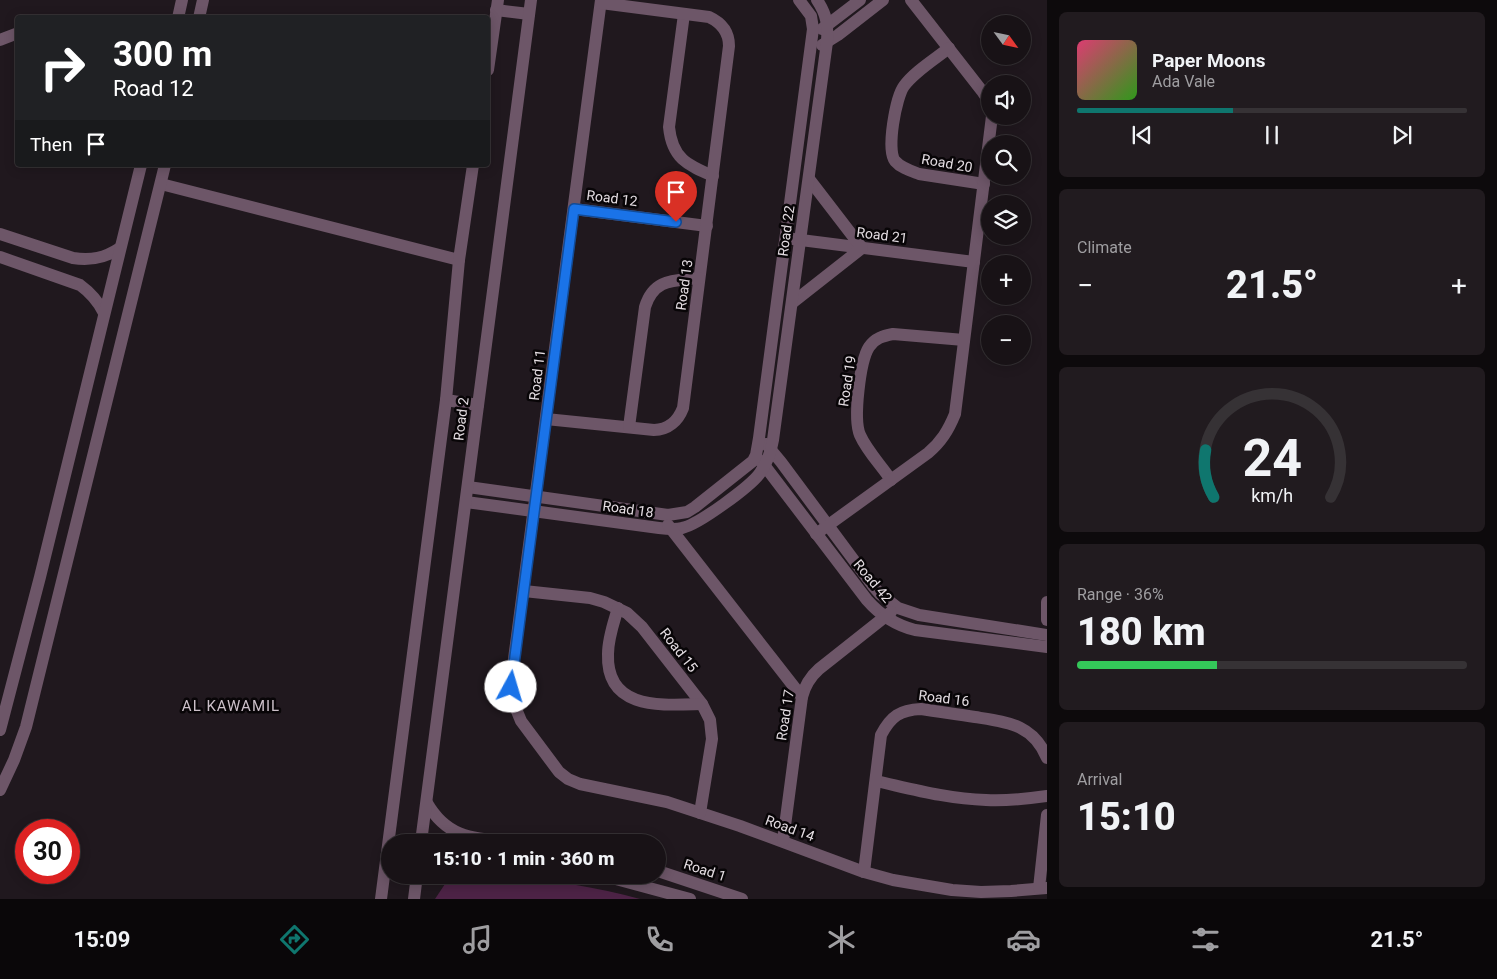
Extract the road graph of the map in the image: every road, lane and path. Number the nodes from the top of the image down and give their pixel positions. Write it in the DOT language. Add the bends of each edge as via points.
graph roads {
  1 [pos="182,0"];
  2 [pos="203,0"];
  3 [pos="531,0"];
  4 [pos="799,0"];
  5 [pos="817,0"];
  6 [pos="860,0"];
  7 [pos="883,0"];
  8 [pos="911,0"];
  9 [pos="601,2"];
  10 [pos="497,5"];
  11 [pos="529,14"];
  12 [pos="684,14"];
  13 [pos="179,15"];
  14 [pos="200,15"];
  15 [pos="828,24"];
  16 [pos="15,34"];
  17 [pos="0,40"];
  18 [pos="827,42"];
  19 [pos="811,44"];
  20 [pos="949,48"];
  21 [pos="490,56"];
  22 [pos="981,91"];
  23 [pos="140,167"];
  24 [pos="165,167"];
  25 [pos="473,167"];
  26 [pos="713,176"];
  27 [pos="809,179"];
  28 [pos="161,184"];
  29 [pos="981,184"];
  30 [pos="984,185"];
  31 [pos="574,209"];
  32 [pos="706,226"];
  33 [pos="0,234"];
  34 [pos="786,237"];
  35 [pos="800,240"];
  36 [pos="120,248"];
  37 [pos="862,248"];
  38 [pos="0,257"];
  39 [pos="459,260"];
  40 [pos="974,262"];
  41 [pos="699,278"];
  42 [pos="792,303"];
  43 [pos="104,313"];
  44 [pos="964,340"];
  45 [pos="446,400"];
  46 [pos="478,405"];
  47 [pos="546,419"];
  48 [pos="629,427"];
  49 [pos="759,438"];
  50 [pos="771,450"];
  51 [pos="756,456"];
  52 [pos="764,466"];
  53 [pos="891,480"];
  54 [pos="468,487"];
  55 [pos="536,496"];
  56 [pos="466,502"];
  57 [pos="534,511"];
  58 [pos="659,513"];
  59 [pos="828,525"];
  60 [pos="671,529"];
  61 [pos="816,534"];
  62 [pos="524,591"];
  63 [pos="1047,602"];
  64 [pos="897,607"];
  65 [pos="618,608"];
  66 [pos="885,617"];
  67 [pos="1047,620"];
  68 [pos="1047,635"];
  69 [pos="1047,647"];
  70 [pos="802,697"];
  71 [pos="702,704"];
  72 [pos="0,730"];
  73 [pos="539,746"];
  74 [pos="1047,758"];
  75 [pos="876,781"];
  76 [pos="0,790"];
  77 [pos="1047,796"];
  78 [pos="426,803"];
  79 [pos="700,813"];
  80 [pos="1047,815"];
  81 [pos="422,834"];
  82 [pos="460,834"];
  83 [pos="783,841"];
  84 [pos="864,872"];
  85 [pos="666,874"];
  86 [pos="418,884"];
  87 [pos="634,884"];
  88 [pos="1043,888"];
  89 [pos="381,899"];
  90 [pos="414,899"];
  91 [pos="690,899"];
  92 [pos="742,899"];
  1 -- 13 [label="street"];
  2 -- 14 [label="street"];
  3 -- 11 [label="street, Road 2"];
  4 -- 19 [label="street, Road 22" via="813,22"];
  5 -- 15 [label="street, Road 22"];
  6 -- 15 [label="street"];
  7 -- 18 [label="street"];
  8 -- 20 [label="street"];
  9 -- 12 [label="street, Road 13"];
  9 -- 31 [label="street, Road 11"];
  10 -- 11 [label="street"];
  10 -- 21 [label="street"];
  11 -- 46 [label="street, Road 2"];
  12 -- 26 [label="street" via="670,139 681,159"];
  12 -- 26 [label="street, Road 13" via="717,21 729,38"];
  15 -- 18 [label="street, Road 22"];
  15 -- 19 [label="street"];
  16 -- 17 [label="street"];
  18 -- 19 [label="street"];
  18 -- 27 [label="street, Road 22"];
  19 -- 34 [label="street, Road 22"];
  20 -- 22 [label="street"];
  20 -- 29 [label="street, Road 20" via="908,81 900,92 891,150 895,161 910,171"];
  23 -- 36 [label="street"];
  24 -- 28 [label="street"];
  25 -- 39 [label="street, Road 2"];
  26 -- 32 [label="street, Road 13"];
  27 -- 35 [label="street, Road 22"];
  27 -- 37 [label="street"];
  28 -- 39 [label="street"];
  28 -- 76 [label="street" via="26,727"];
  30 -- 40 [label="street"];
  31 -- 32 [label="street, Road 12"];
  31 -- 47 [label="street, Road 11"];
  32 -- 41 [label="street, Road 13"];
  33 -- 36 [label="street" via="84,260 103,257"];
  34 -- 35 [label="street, Road 21"];
  34 -- 49 [label="street, Road 22"];
  35 -- 37 [label="street, Road 21"];
  35 -- 42 [label="street, Road 22"];
  36 -- 43 [label="street"];
  37 -- 40 [label="street, Road 21"];
  37 -- 42 [label="street"];
  38 -- 43 [label="street" via="80,285 98,302"];
  39 -- 45 [label="street, Road 2"];
  40 -- 44 [label="street"];
  41 -- 48 [label="street" via="661,284 648,298 644,307"];
  41 -- 48 [label="street, Road 13" via="680,415 665,428"];
  42 -- 50 [label="street, Road 22"];
  43 -- 72 [label="street"];
  44 -- 53 [label="street" via="955,414 949,429 928,454"];
  44 -- 53 [label="street, Road 19" via="892,334 874,341 868,348 858,394 857,425 867,447"];
  45 -- 46 [label="street"];
  45 -- 89 [label="street, Road 2"];
  46 -- 54 [label="street, Road 2"];
  47 -- 48 [label="street, Road 13"];
  47 -- 55 [label="street, Road 11"];
  49 -- 50 [label="street, Road 42"];
  49 -- 51 [label="street, Road 22"];
  50 -- 52 [label="street, Road 22"];
  50 -- 59 [label="street, Road 42"];
  51 -- 52 [label="street, Road 42"];
  51 -- 58 [label="street, Road 18" via="744,469 687,512"];
  52 -- 60 [label="street, Road 18" via="751,482 693,525"];
  52 -- 61 [label="street, Road 42"];
  53 -- 59 [label="street"];
  54 -- 55 [label="street, Road 18"];
  54 -- 56 [label="street, Road 2"];
  55 -- 57 [label="street, Road 11"];
  55 -- 58 [label="street, Road 18"];
  56 -- 57 [label="street, Road 18"];
  56 -- 78 [label="street, Road 2"];
  57 -- 60 [label="street, Road 18"];
  57 -- 62 [label="street, Road 11"];
  58 -- 60 [label="street"];
  59 -- 61 [label="street"];
  59 -- 64 [label="street, Road 42" via="873,586"];
  60 -- 70 [label="street"];
  61 -- 66 [label="street, Road 42" via="867,600"];
  62 -- 65 [label="street, Road 15" via="590,598"];
  62 -- 73 [label="street, Road 11" via="512,693 521,721"];
  63 -- 67 [label="street"];
  64 -- 66 [label="street, Road 17"];
  64 -- 68 [label="street, Road 42" via="919,615"];
  65 -- 71 [label="street, Road 15" via="642,628"];
  65 -- 71 [label="street" via="608,652 608,665 618,688 639,702"];
  66 -- 69 [label="street, Road 42" via="915,630"];
  66 -- 70 [label="street, Road 17" via="811,676"];
  70 -- 83 [label="street, Road 17"];
  71 -- 79 [label="street, Road 15" via="710,720 712,739"];
  73 -- 79 [label="street, Road 14" via="559,772 580,784 666,802"];
  74 -- 75 [label="street, Road 16" via="1034,737 1007,722 922,709 909,710 889,721 881,735"];
  75 -- 77 [label="street" via="984,800"];
  75 -- 84 [label="street, Road 16"];
  78 -- 81 [label="street, Road 2"];
  78 -- 82 [label="street" via="443,825"];
  79 -- 83 [label="street, Road 14"];
  80 -- 88 [label="street"];
  83 -- 84 [label="street, Road 14"];
  84 -- 88 [label="street, Road 14" via="952,890"];
  85 -- 92 [label="street, Road 1"];
  86 -- 90 [label="street"];
  87 -- 91 [label="street"];
}
